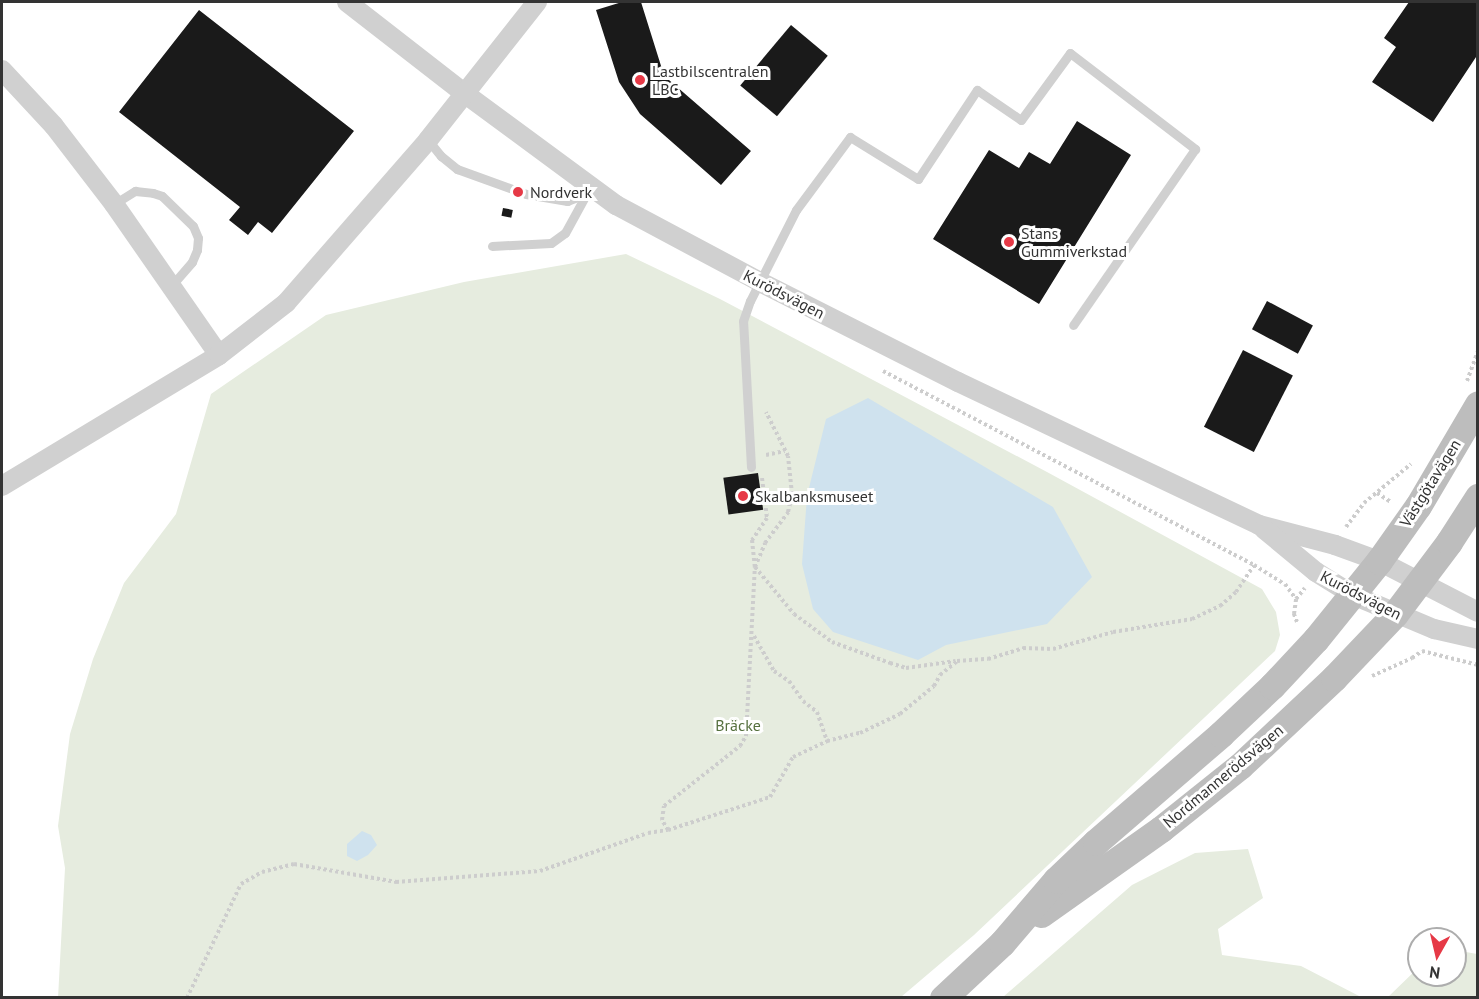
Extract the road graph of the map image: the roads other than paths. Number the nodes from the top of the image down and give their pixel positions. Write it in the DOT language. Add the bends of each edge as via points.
graph roads {
  1 [pos="347,2"];
  2 [pos="537,2"];
  3 [pos="2,70"];
  4 [pos="464,93"];
  5 [pos="428,140"];
  6 [pos="590,186"];
  7 [pos="114,204"];
  8 [pos="492,246"];
  9 [pos="760,282"];
  10 [pos="171,286"];
  11 [pos="1073,325"];
  12 [pos="219,355"];
  13 [pos="1472,394"];
  14 [pos="751,467"];
  15 [pos="2,486"];
  16 [pos="1478,497"];
  17 [pos="1259,525"];
  18 [pos="1380,561"];
  19 [pos="1419,582"];
  20 [pos="1353,595"];
  21 [pos="1478,612"];
  22 [pos="1395,614"];
  23 [pos="1478,639"];
  24 [pos="1002,942"];
  25 [pos="943,998"];
  1 -- 4 [label="street, Kurödsvägen"];
  2 -- 4 [label="street"];
  3 -- 7 [label="street" via="54,126"];
  4 -- 5 [label="street"];
  4 -- 6 [label="street, Kurödsvägen"];
  5 -- 6 [label="lane" via="457,169 526,194 567,201"];
  5 -- 12 [label="street" via="286,303"];
  6 -- 8 [label="lane" via="565,232 551,243"];
  6 -- 9 [label="street, Kurödsvägen" via="616,205"];
  7 -- 10 [label="street"];
  7 -- 10 [label="lane" via="135,191 153,193 162,196 193,226 197,250"];
  9 -- 11 [label="lane" via="796,210 850,137 918,179 977,90 1021,120 1070,53 1195,149"];
  9 -- 14 [label="lane" via="743,321"];
  9 -- 17 [label="street, Kurödsvägen" via="958,382"];
  10 -- 12 [label="street"];
  12 -- 15 [label="street"];
  13 -- 18 [label="main road, Västgötavägen" via="1418,506"];
  16 -- 19 [label="main road"];
  17 -- 18 [label="street, Kurödsvägen"];
  17 -- 20 [label="street, Kurödsvägen" via="1316,573"];
  18 -- 19 [label="street, Kurödsvägen"];
  18 -- 20 [label="main road, Nordmannerödsvägen"];
  19 -- 21 [label="street, Kurödsvägen"];
  19 -- 22 [label="main road, Nordmannerödsvägen"];
  20 -- 22 [label="street, Kurödsvägen"];
  20 -- 24 [label="main road, Nordmannerödsvägen" via="1272,686 1096,842 1056,880"];
  22 -- 23 [label="street, Kurödsvägen" via="1434,629"];
  22 -- 24 [label="main road, Nordmannerödsvägen" via="1240,766 1161,829"];
  24 -- 25 [label="main road, Nordmannerödsvägen"];
}
